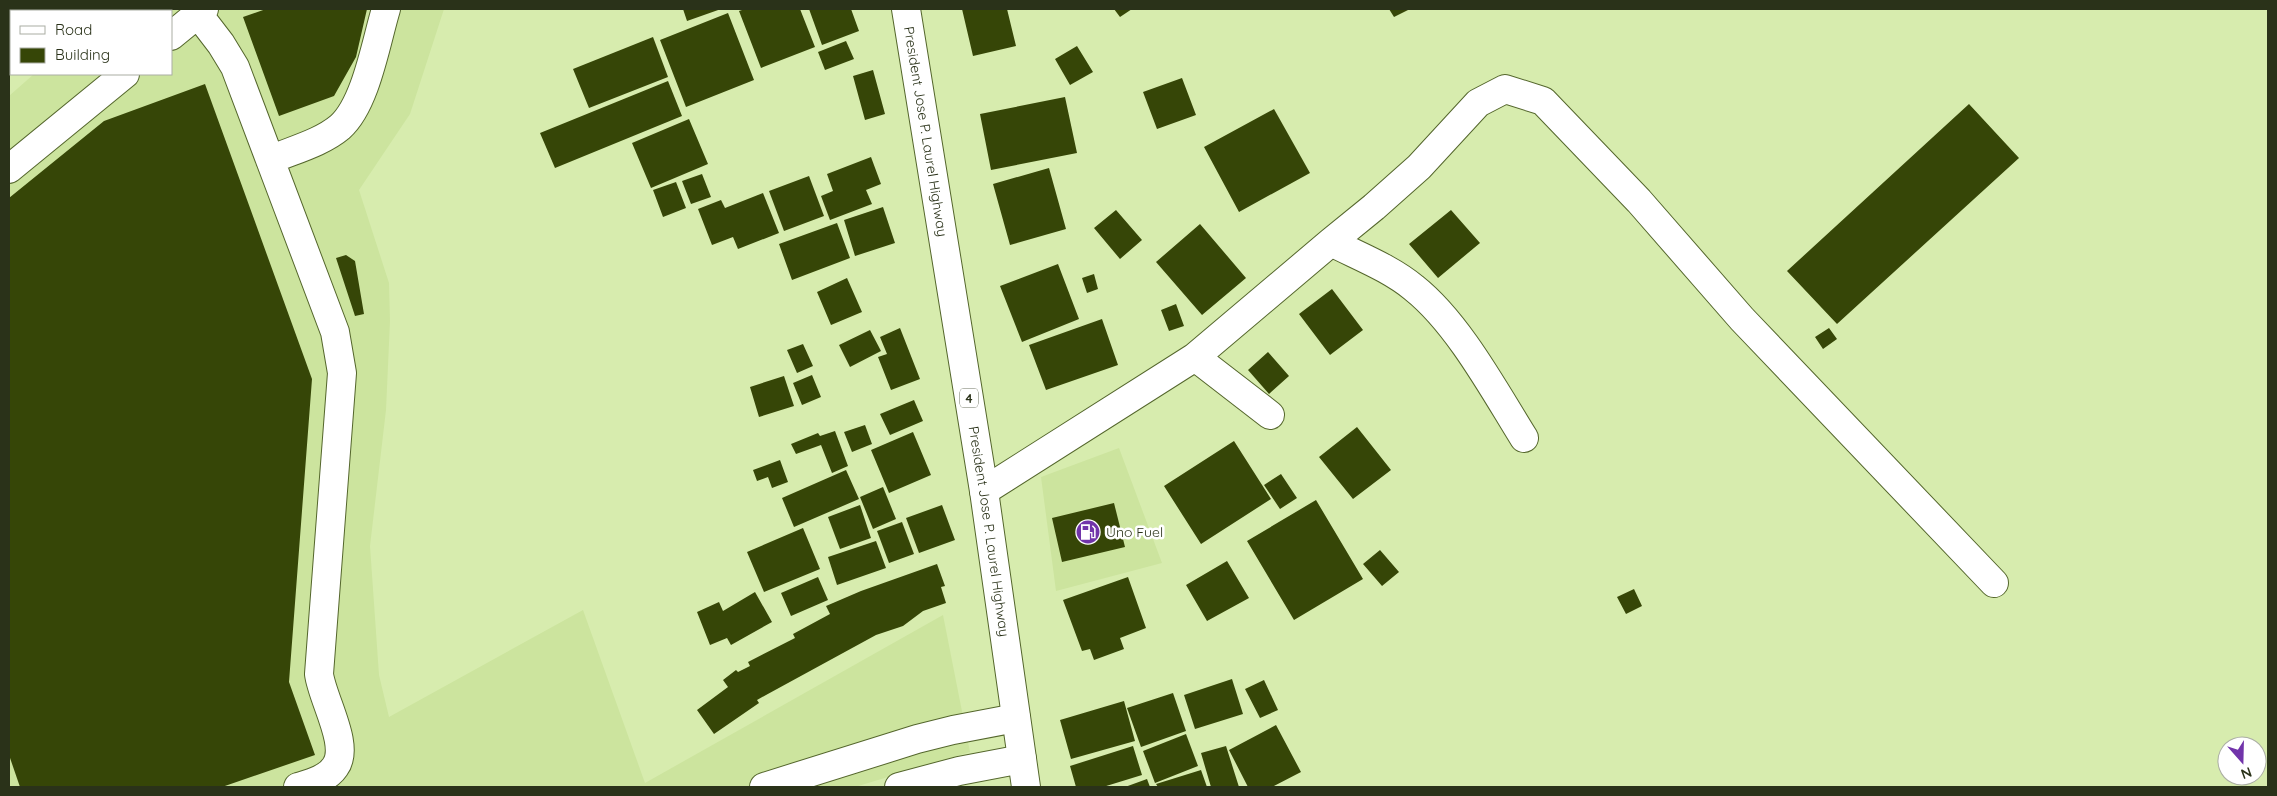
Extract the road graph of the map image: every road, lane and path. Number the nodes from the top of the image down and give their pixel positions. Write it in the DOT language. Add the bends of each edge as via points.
graph roads {
  1 [pos="386,9"];
  2 [pos="906,9"];
  3 [pos="201,11"];
  4 [pos="172,35"];
  5 [pos="124,75"];
  6 [pos="270,160"];
  7 [pos="9,169"];
  8 [pos="1331,242"];
  9 [pos="1195,357"];
  10 [pos="1270,416"];
  11 [pos="1524,438"];
  12 [pos="984,491"];
  13 [pos="1994,582"];
  14 [pos="1016,718"];
  15 [pos="1022,759"];
  16 [pos="298,787"];
  17 [pos="764,787"];
  18 [pos="899,787"];
  19 [pos="1026,787"];
  1 -- 6 [label="main road" via="360,100 350,115 340,127 322,139"];
  2 -- 12 [label="main road, President Jose P. Laurel Highway / 4"];
  3 -- 4 [label="main road"];
  3 -- 6 [label="main road" via="235,67"];
  5 -- 7 [label="main road"];
  6 -- 16 [label="main road" via="335,332 342,373 319,674 338,736 340,758 328,774"];
  8 -- 9 [label="main road"];
  8 -- 11 [label="main road" via="1414,287 1441,314 1484,372"];
  8 -- 13 [label="main road" via="1419,167 1478,104 1505,89 1543,101 1639,201 1742,318"];
  9 -- 10 [label="main road"];
  9 -- 12 [label="main road"];
  12 -- 14 [label="main road, President Jose P. Laurel Highway / 4"];
  14 -- 15 [label="main road, President Jose P. Laurel Highway / 4"];
  14 -- 17 [label="main road" via="917,739"];
  15 -- 18 [label="main road"];
  15 -- 19 [label="main road, President Jose P. Laurel Highway / 4"];
}
